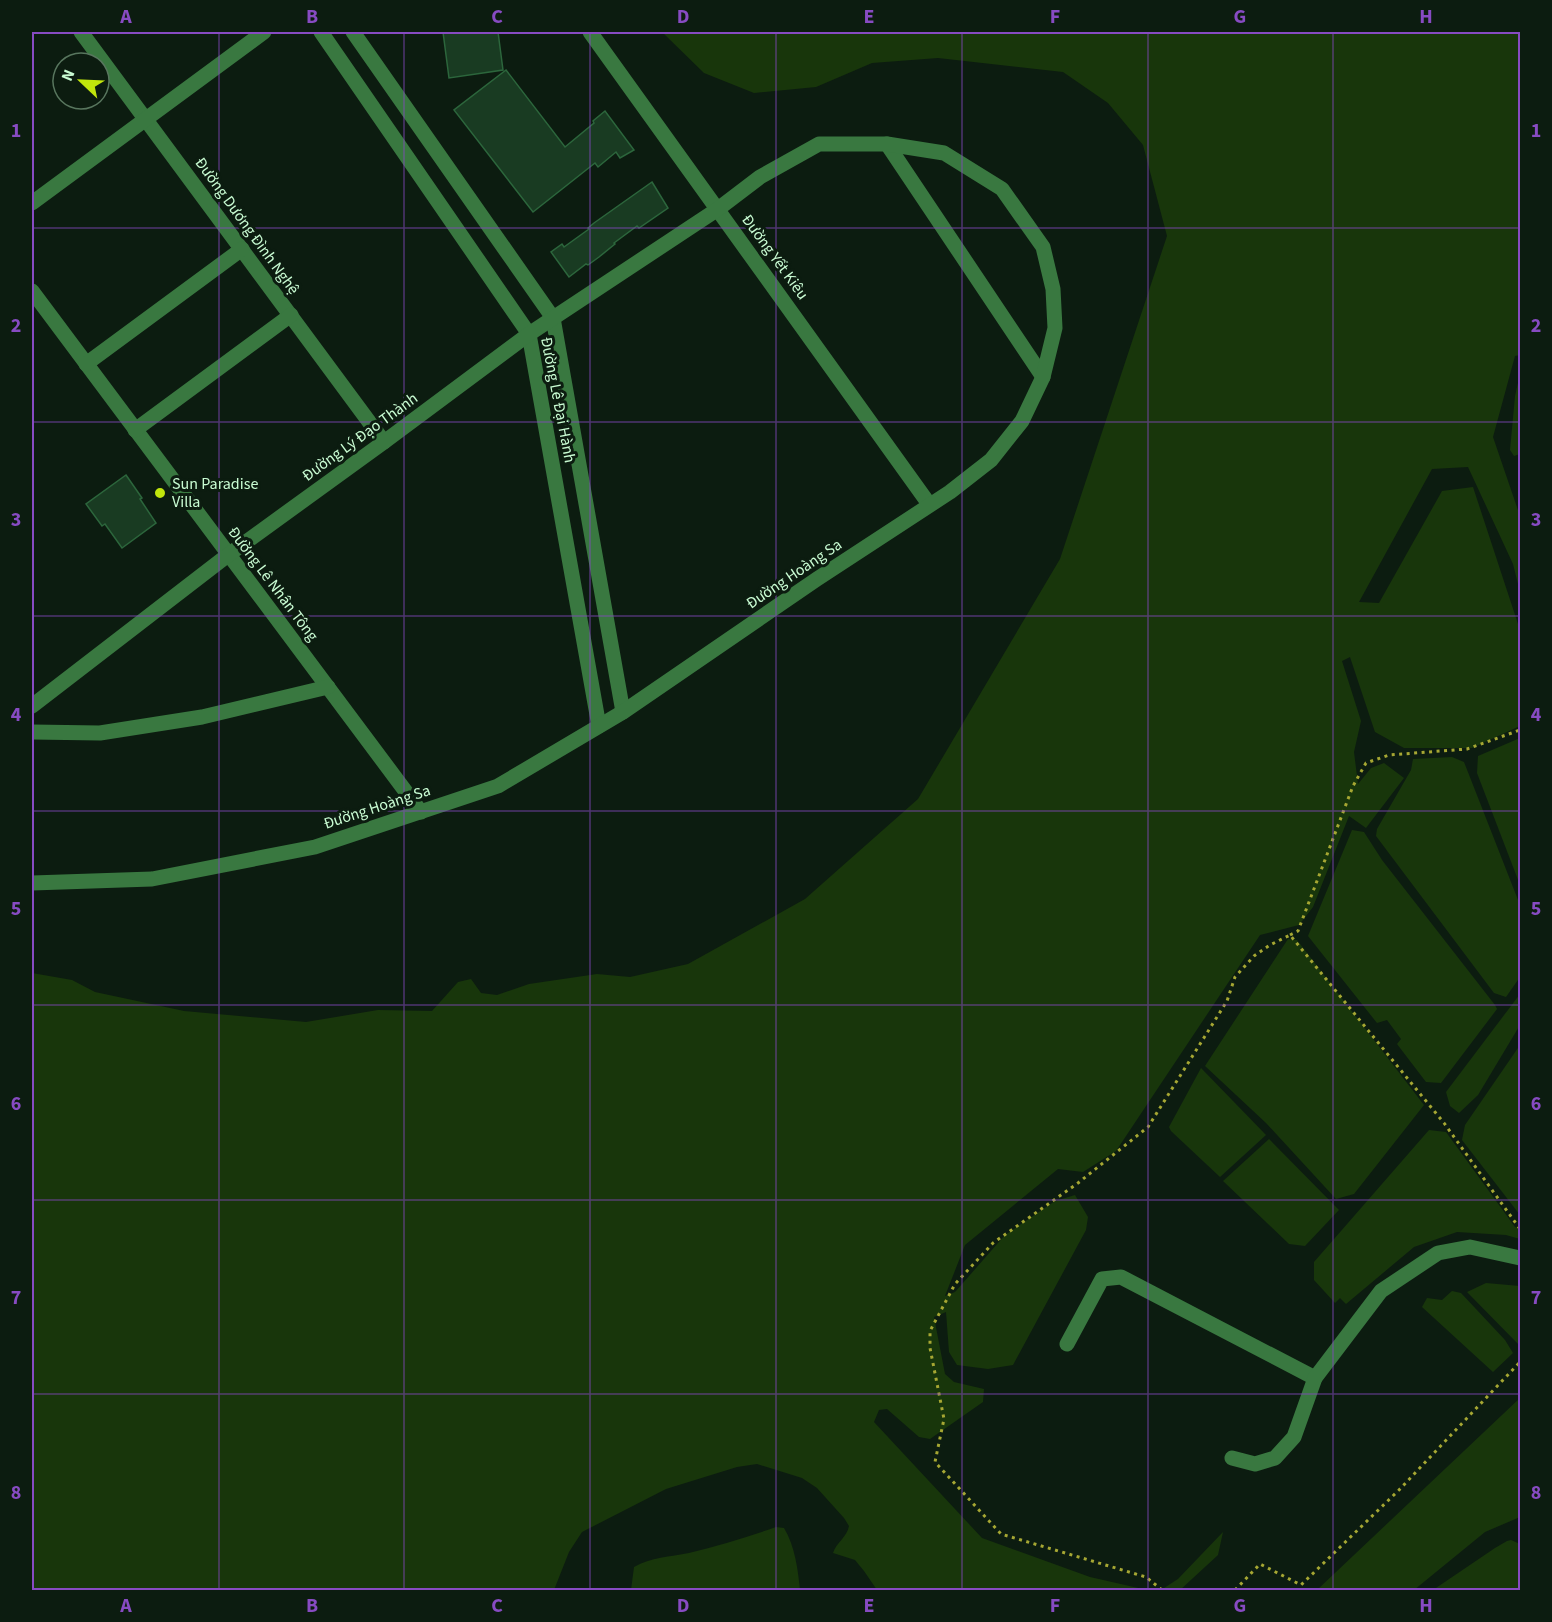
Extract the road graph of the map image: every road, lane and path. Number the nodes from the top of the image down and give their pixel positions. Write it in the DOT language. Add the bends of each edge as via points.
graph roads {
  1 [pos="81,32"];
  2 [pos="264,32"];
  3 [pos="321,32"];
  4 [pos="353,32"];
  5 [pos="590,32"];
  6 [pos="145,119"];
  7 [pos="887,144"];
  8 [pos="32,204"];
  9 [pos="718,209"];
  10 [pos="242,249"];
  11 [pos="32,291"];
  12 [pos="291,315"];
  13 [pos="553,318"];
  14 [pos="529,334"];
  15 [pos="86,363"];
  16 [pos="1043,377"];
  17 [pos="135,430"];
  18 [pos="384,442"];
  19 [pos="929,504"];
  20 [pos="228,555"];
  21 [pos="328,687"];
  22 [pos="32,706"];
  23 [pos="623,712"];
  24 [pos="599,726"];
  25 [pos="1521,730"];
  26 [pos="32,732"];
  27 [pos="421,812"];
  28 [pos="32,883"];
  29 [pos="1290,935"];
  30 [pos="1521,1229"];
  31 [pos="1521,1258"];
  32 [pos="1068,1344"];
  33 [pos="1521,1362"];
  34 [pos="1315,1378"];
  35 [pos="1232,1458"];
  36 [pos="1162,1590"];
  37 [pos="1235,1590"];
  1 -- 6 [label="street, Đường Dương Đình Nghệ"];
  2 -- 6 [label="street"];
  3 -- 14 [label="street, Đường Lê Đại Hành"];
  4 -- 13 [label="street, Đường Lê Đại Hành"];
  5 -- 9 [label="street, Đường Yết Kiêu"];
  6 -- 8 [label="street"];
  6 -- 10 [label="street, Đường Dương Đình Nghệ"];
  7 -- 9 [label="street, Đường Hoàng Sa" via="819,144 760,177"];
  7 -- 16 [label="street"];
  7 -- 16 [label="street, Đường Hoàng Sa" via="944,153 1002,189 1043,247 1053,289 1055,328"];
  9 -- 13 [label="street, Đường Lý Đạo Thành"];
  9 -- 19 [label="street, Đường Yết Kiêu"];
  10 -- 12 [label="street, Đường Dương Đình Nghệ"];
  10 -- 15 [label="street"];
  11 -- 15 [label="street, Đường Lê Nhân Tông"];
  12 -- 17 [label="street"];
  12 -- 18 [label="street, Đường Dương Đình Nghệ"];
  13 -- 14 [label="street, Đường Lý Đạo Thành"];
  13 -- 23 [label="street, Đường Lê Đại Hành"];
  14 -- 18 [label="street, Đường Lý Đạo Thành"];
  14 -- 24 [label="street, Đường Lê Đại Hành"];
  15 -- 17 [label="street, Đường Lê Nhân Tông"];
  16 -- 19 [label="street, Đường Hoàng Sa" via="1022,421 990,460"];
  17 -- 20 [label="street, Đường Lê Nhân Tông"];
  18 -- 20 [label="street, Đường Lý Đạo Thành"];
  19 -- 23 [label="street, Đường Hoàng Sa"];
  20 -- 21 [label="street, Đường Lê Nhân Tông"];
  20 -- 22 [label="street, Đường Lý Đạo Thành"];
  21 -- 26 [label="street" via="202,717 100,733"];
  21 -- 27 [label="street, Đường Lê Nhân Tông"];
  23 -- 24 [label="street, Đường Hoàng Sa"];
  24 -- 27 [label="street, Đường Hoàng Sa" via="498,786"];
  25 -- 29 [label="path" via="1467,749 1389,755 1366,763 1353,786 1298,931"];
  27 -- 28 [label="street, Đường Hoàng Sa" via="315,847 152,879"];
  29 -- 30 [label="path" via="1444,1123"];
  29 -- 36 [label="path" via="1254,956 1235,977 1227,1001 1148,1127 1078,1184 993,1243 955,1284 930,1331 944,1419 935,1462 1001,1534 1146,1576"];
  31 -- 34 [label="street" via="1470,1247 1438,1253 1381,1291"];
  32 -- 34 [label="street" via="1102,1279 1121,1277"];
  33 -- 37 [label="path" via="1399,1490 1300,1585 1260,1564"];
  34 -- 35 [label="street" via="1294,1437 1275,1458 1255,1464"];
}
